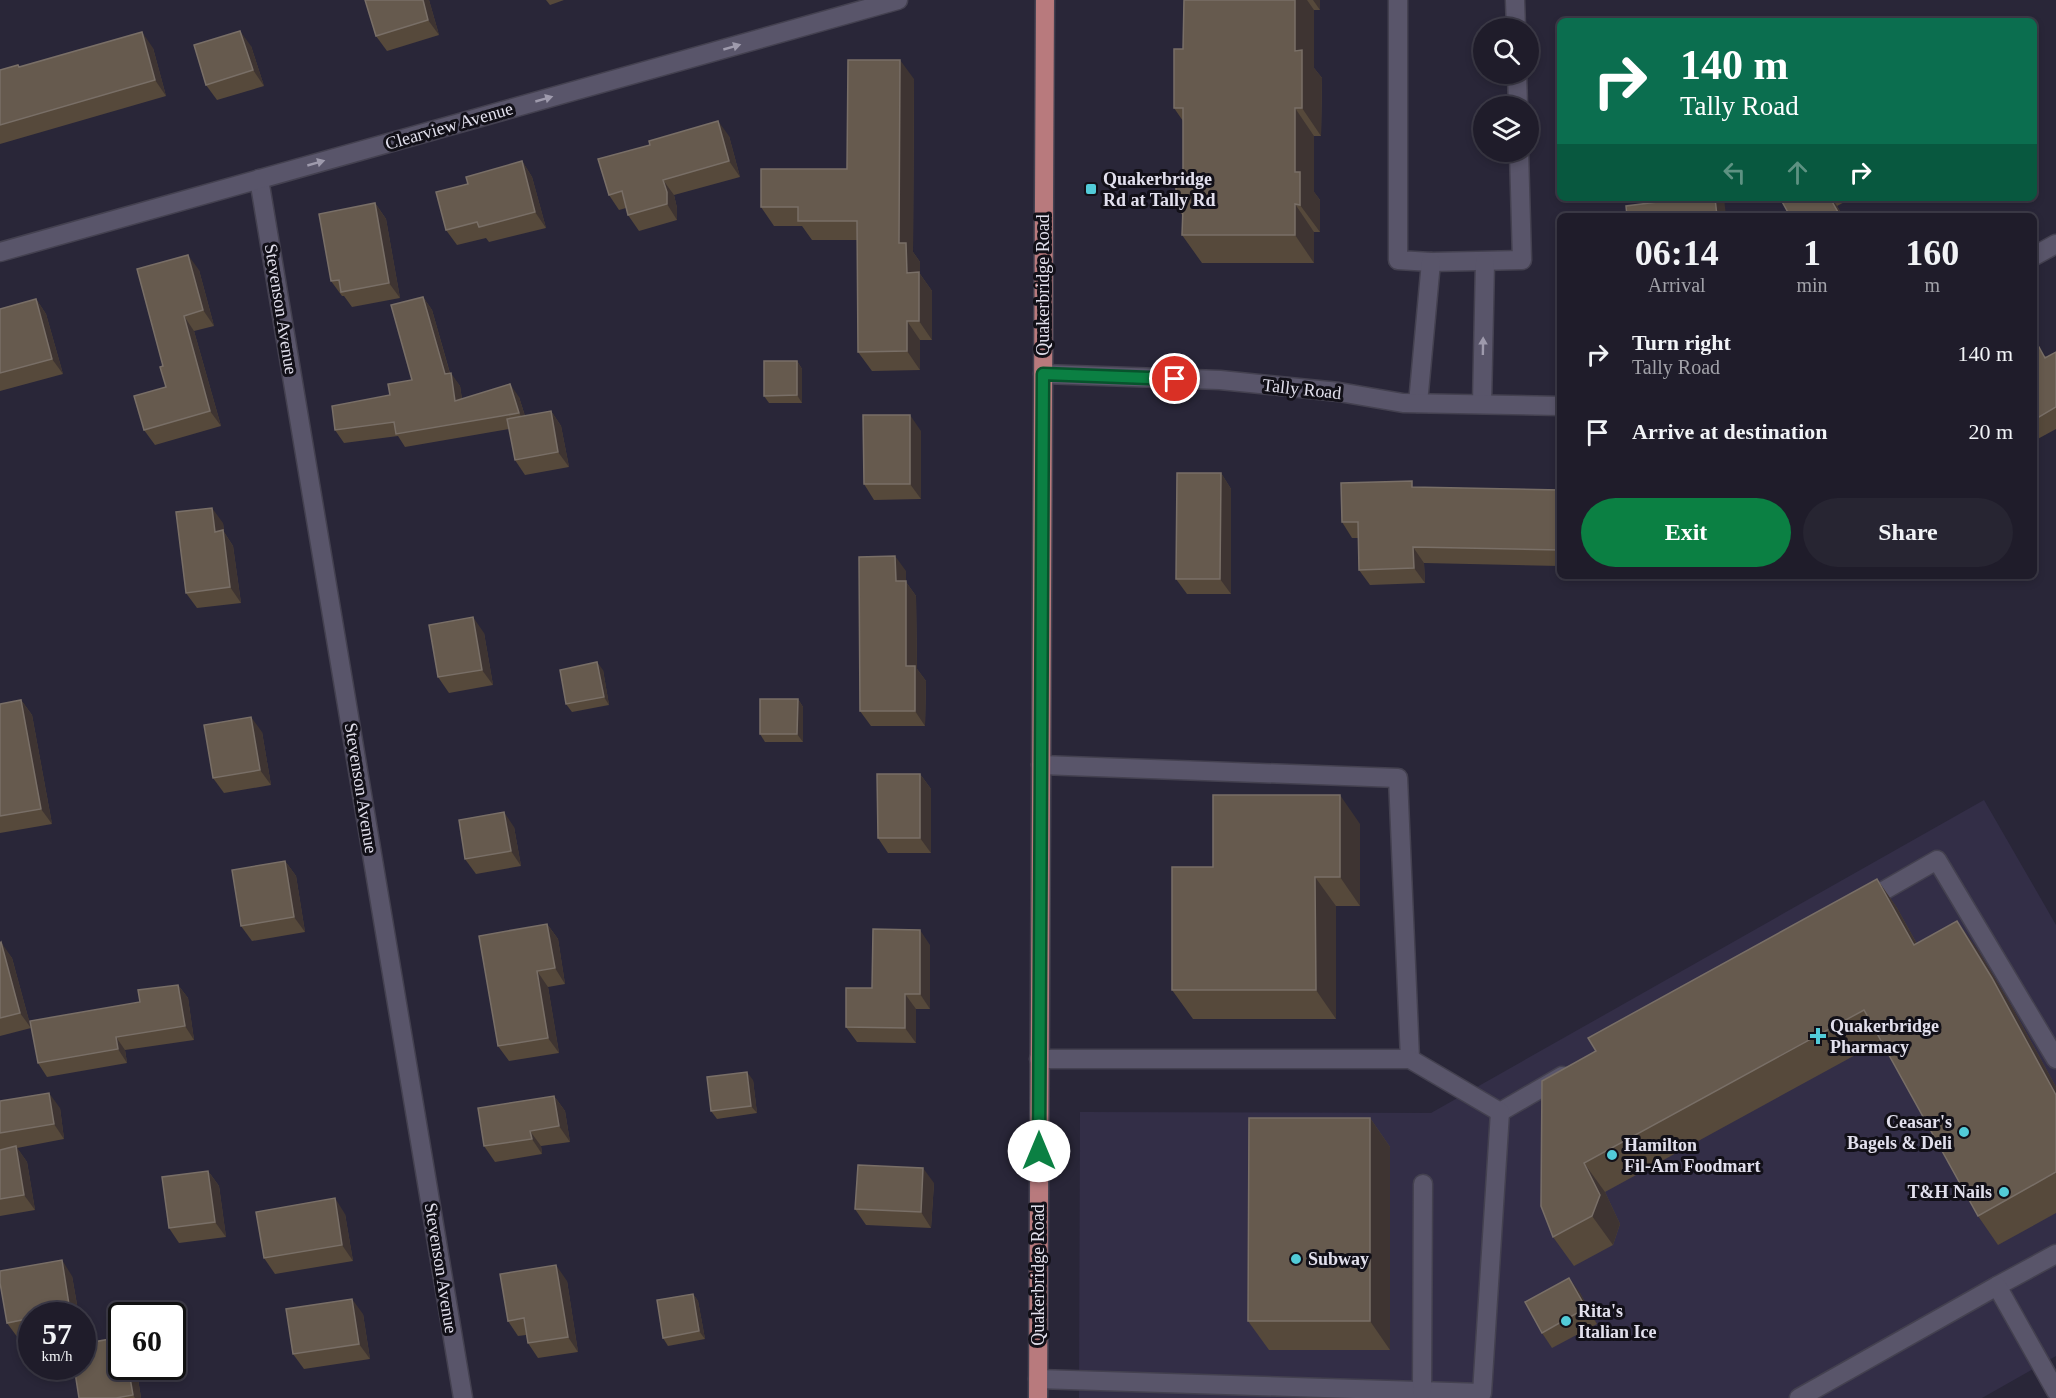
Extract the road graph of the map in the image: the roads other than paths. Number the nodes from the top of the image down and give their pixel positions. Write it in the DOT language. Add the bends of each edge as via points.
graph roads {
  1 [pos="897,0"];
  2 [pos="1045,0"];
  3 [pos="1398,0"];
  4 [pos="1515,0"];
  5 [pos="1516,18"];
  6 [pos="1519,162"];
  7 [pos="259,179"];
  8 [pos="2056,244"];
  9 [pos="0,252"];
  10 [pos="2037,254"];
  11 [pos="1431,262"];
  12 [pos="1485,262"];
  13 [pos="1043,374"];
  14 [pos="1418,403"];
  15 [pos="1482,404"];
  16 [pos="1557,406"];
  17 [pos="1041,765"];
  18 [pos="1846,913"];
  19 [pos="1039,1059"];
  20 [pos="1410,1059"];
  21 [pos="2056,1059"];
  22 [pos="1581,1065"];
  23 [pos="1500,1112"];
  24 [pos="1423,1184"];
  25 [pos="2056,1254"];
  26 [pos="1997,1287"];
  27 [pos="1038,1379"];
  28 [pos="1422,1391"];
  29 [pos="2056,1391"];
  30 [pos="1483,1395"];
  31 [pos="463,1398"];
  32 [pos="1038,1398"];
  33 [pos="1799,1398"];
  7 -- 1 [label="street, Clearview Avenue, one-way"];
  2 -- 13 [label="main road, Quakerbridge Road"];
  3 -- 11 [label="street" via="1398,260"];
  4 -- 5 [label="street"];
  6 -- 12 [label="street" via="1522,260"];
  7 -- 9 [label="street, Clearview Avenue"];
  7 -- 31 [label="street, Stevenson Avenue"];
  8 -- 10 [label="street"];
  11 -- 12 [label="street"];
  11 -- 14 [label="street"];
  15 -- 12 [label="street, one-way"];
  13 -- 14 [label="street, Tally Road" via="1220,380"];
  13 -- 17 [label="main road, Quakerbridge Road"];
  14 -- 15 [label="street, Tally Road"];
  15 -- 16 [label="street, Tally Road"];
  17 -- 19 [label="main road, Quakerbridge Road"];
  17 -- 20 [label="street" via="1398,778"];
  18 -- 21 [label="street" via="1937,860"];
  19 -- 20 [label="street"];
  19 -- 27 [label="main road, Quakerbridge Road"];
  20 -- 23 [label="street"];
  22 -- 23 [label="street"];
  23 -- 30 [label="street"];
  24 -- 28 [label="street"];
  25 -- 26 [label="street"];
  26 -- 29 [label="street"];
  26 -- 33 [label="street"];
  27 -- 28 [label="street"];
  27 -- 32 [label="main road, Quakerbridge Road"];
  28 -- 30 [label="street"];
}
